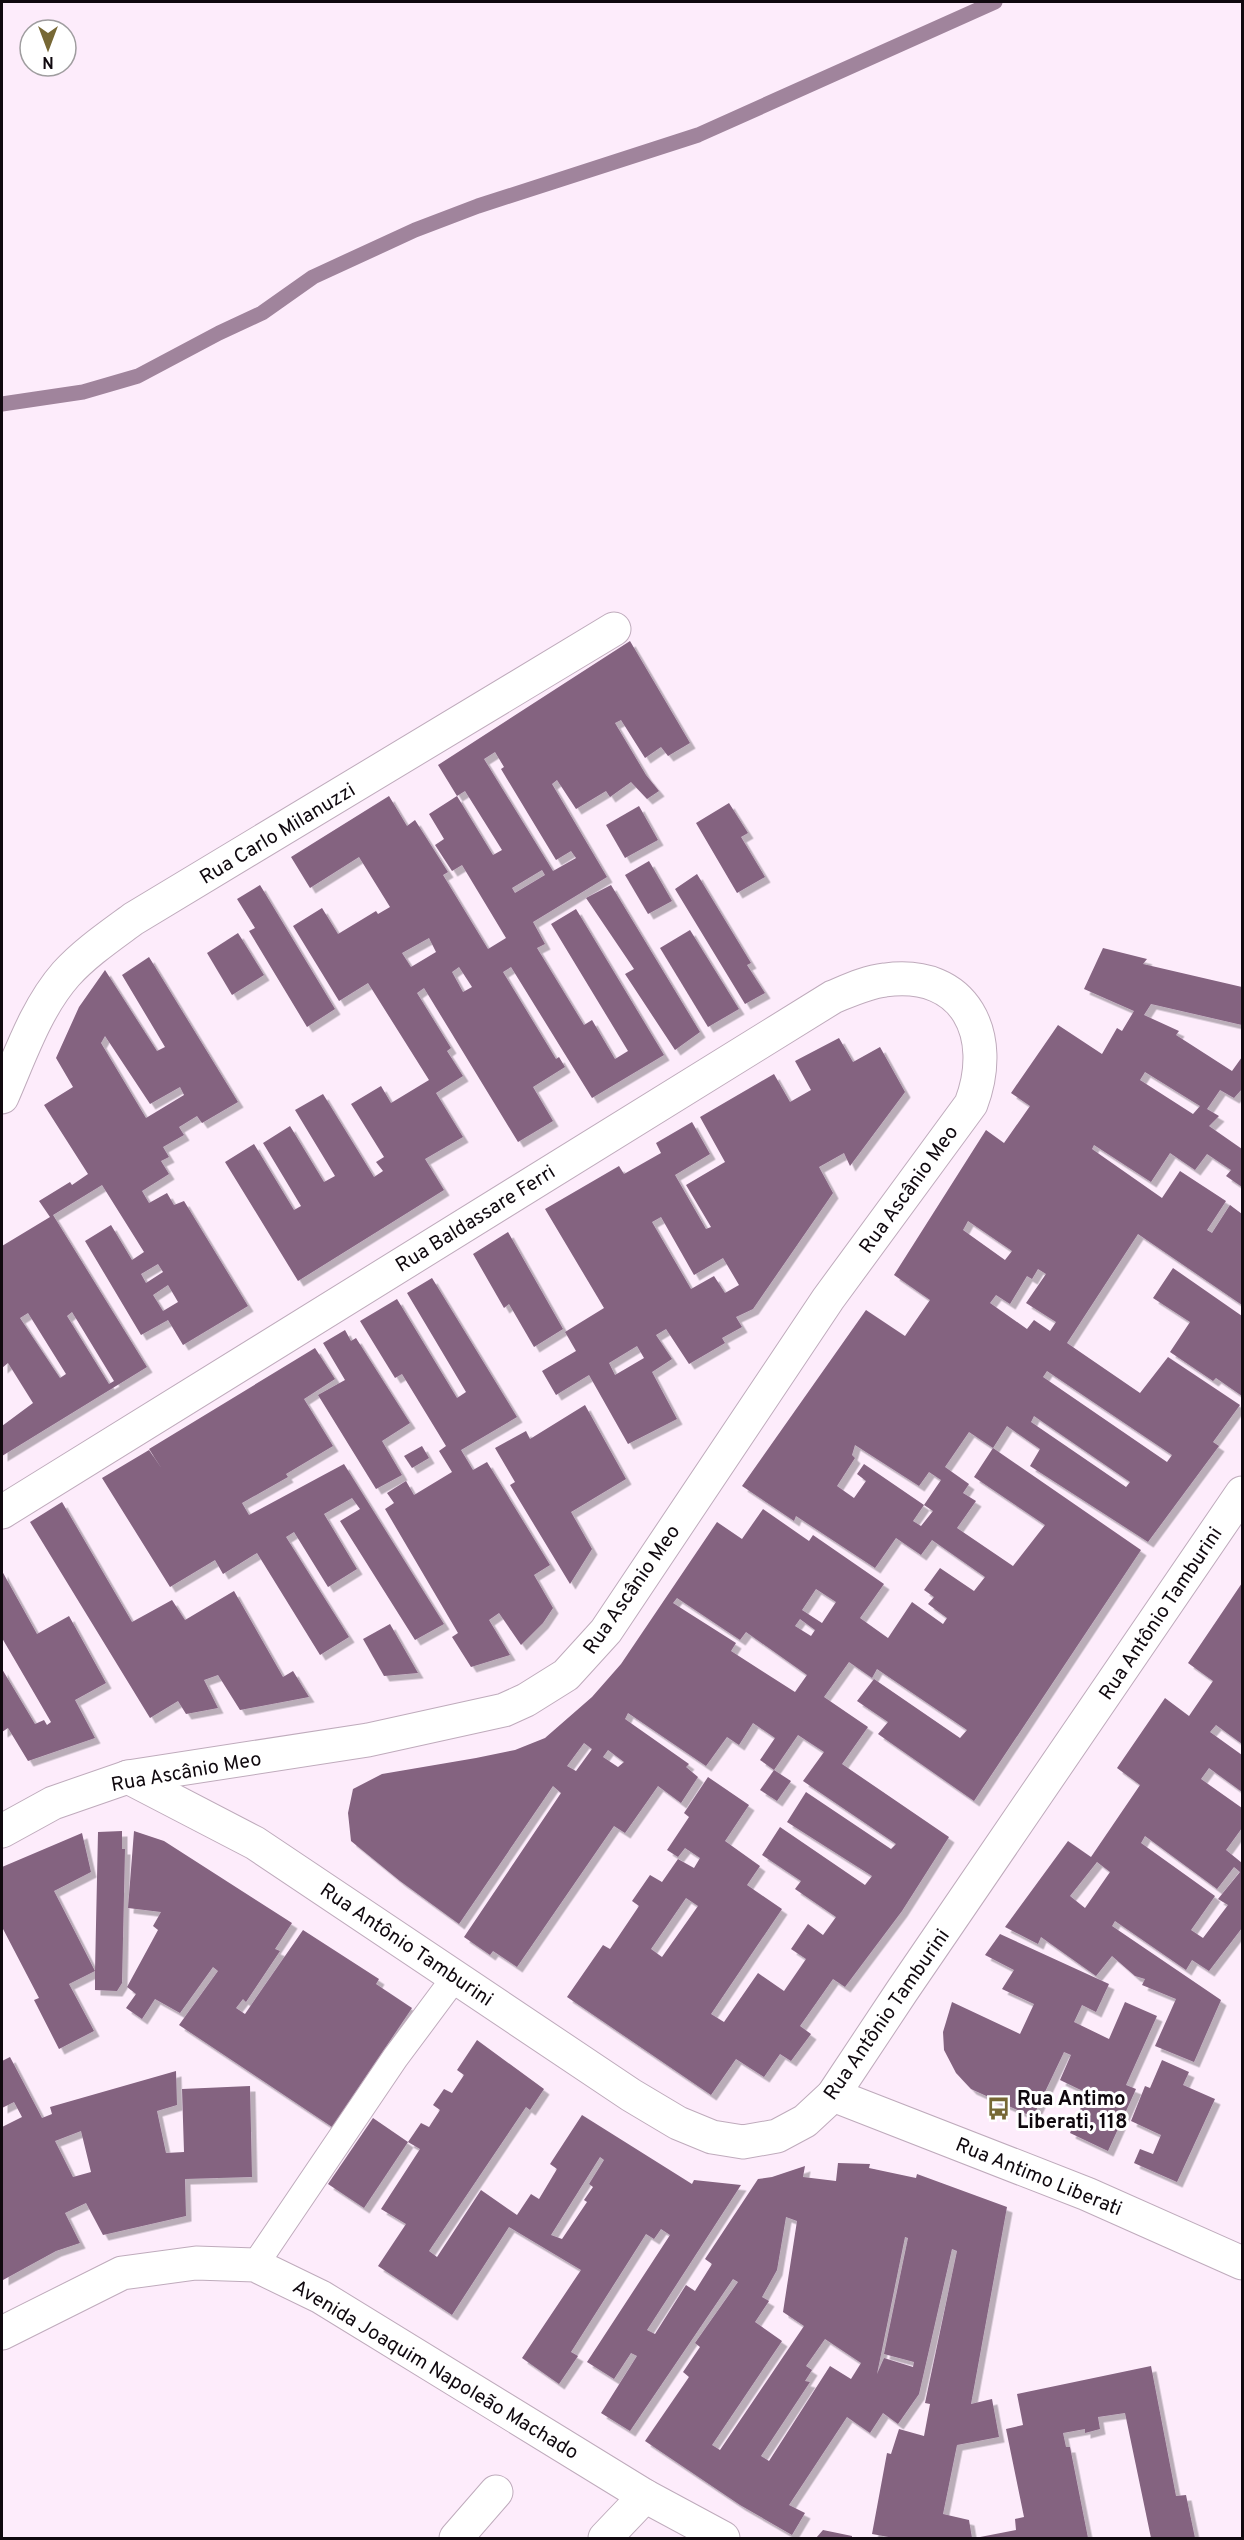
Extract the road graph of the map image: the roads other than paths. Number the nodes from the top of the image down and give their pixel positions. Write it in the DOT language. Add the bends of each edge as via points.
graph roads {
  1 [pos="614,628"];
  2 [pos="960,1003"];
  3 [pos="2,1097"];
  4 [pos="1242,1493"];
  5 [pos="2,1512"];
  6 [pos="128,1777"];
  7 [pos="2,1831"];
  8 [pos="456,1976"];
  9 [pos="833,2095"];
  10 [pos="1242,2263"];
  11 [pos="255,2265"];
  12 [pos="2,2333"];
  13 [pos="496,2492"];
  14 [pos="645,2496"];
  15 [pos="456,2538"];
  16 [pos="606,2538"];
  17 [pos="723,2538"];
  1 -- 3 [label="street, Rua Carlo Milanuzzi" via="133,919 94,948 65,975 50,998"];
  2 -- 5 [label="street, Rua Baldassare Ferri" via="944,990 907,980 864,984 833,997"];
  2 -- 6 [label="street, Rua Ascânio Meo" via="973,1020 981,1046 980,1081 971,1104 828,1299 606,1631 566,1675 526,1700 475,1718 368,1740"];
  4 -- 9 [label="street, Rua Antônio Tamburini"];
  6 -- 7 [label="street, Rua Ascânio Meo" via="52,1803"];
  6 -- 8 [label="street, Rua Antônio Tamburini" via="255,1843"];
  8 -- 9 [label="street, Rua Antônio Tamburini" via="631,2095 678,2123 712,2137 743,2142 777,2136 805,2121"];
  8 -- 11 [label="lane" via="395,2058"];
  9 -- 10 [label="street, Rua Antimo Liberati" via="1087,2194"];
  11 -- 12 [label="street, Avenida Joaquim Napoleão Machado" via="196,2263 122,2273"];
  11 -- 14 [label="street, Avenida Joaquim Napoleão Machado" via="321,2297"];
  13 -- 15 [label="street"];
  14 -- 16 [label="street"];
  14 -- 17 [label="street, Avenida Joaquim Napoleão Machado"];
}
